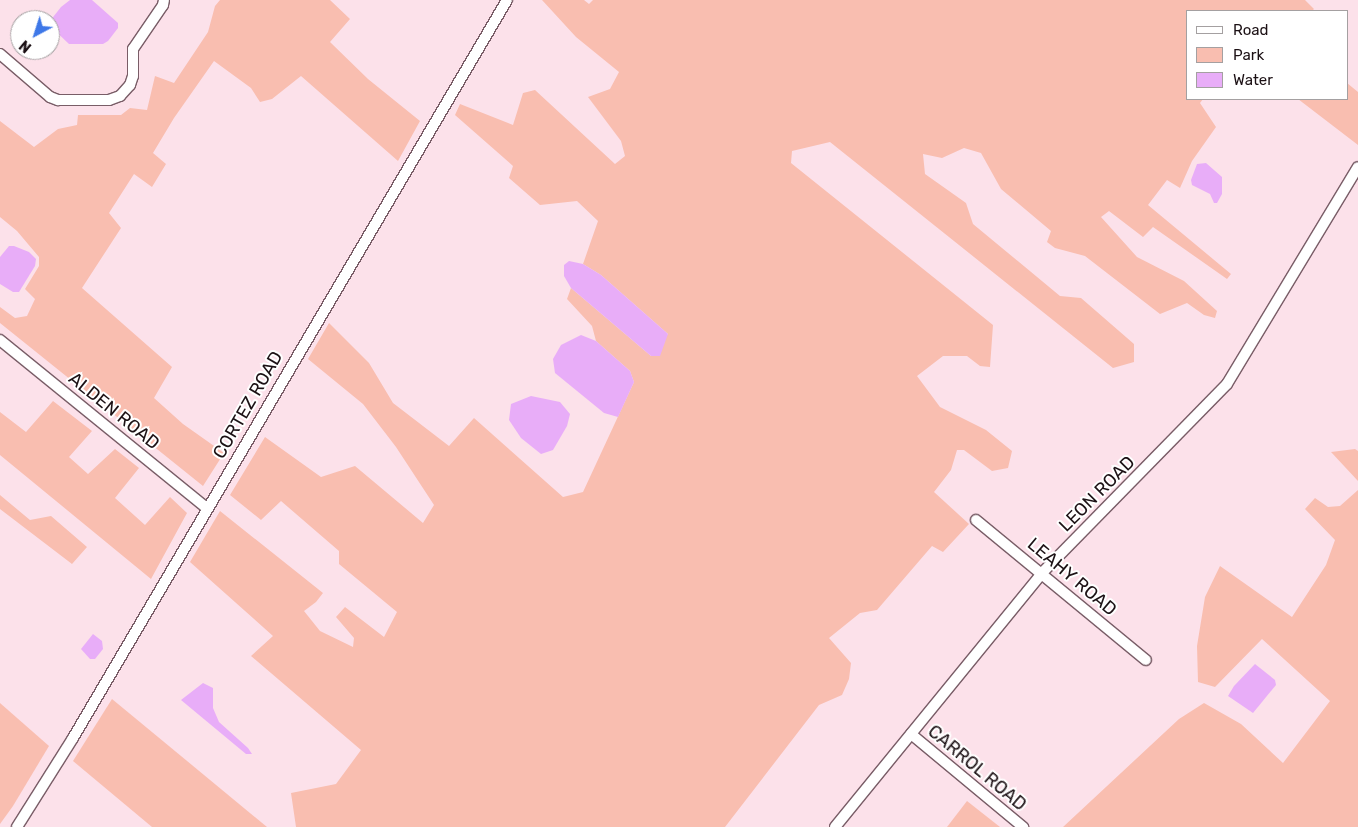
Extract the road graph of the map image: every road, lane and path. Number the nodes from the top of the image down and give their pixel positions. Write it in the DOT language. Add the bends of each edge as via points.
graph roads {
  1 [pos="164,0"];
  2 [pos="506,0"];
  3 [pos="0,54"];
  4 [pos="1358,167"];
  5 [pos="0,340"];
  6 [pos="207,508"];
  7 [pos="976,520"];
  8 [pos="1042,573"];
  9 [pos="1146,660"];
  10 [pos="911,734"];
  11 [pos="17,827"];
  12 [pos="835,827"];
  13 [pos="1023,827"];
  1 -- 3 [label="street" via="133,48 130,85 120,96 109,100 58,100 50,97"];
  2 -- 6 [label="street, CORTEZ ROAD"];
  4 -- 8 [label="street, LEON ROAD" via="1227,384"];
  5 -- 6 [label="street, ALDEN ROAD"];
  6 -- 11 [label="street, CORTEZ ROAD"];
  7 -- 8 [label="street, LEAHY ROAD"];
  8 -- 9 [label="street, LEAHY ROAD"];
  8 -- 10 [label="street, LEON ROAD"];
  10 -- 12 [label="street, LEON ROAD"];
  10 -- 13 [label="street, CARROL ROAD"];
}
